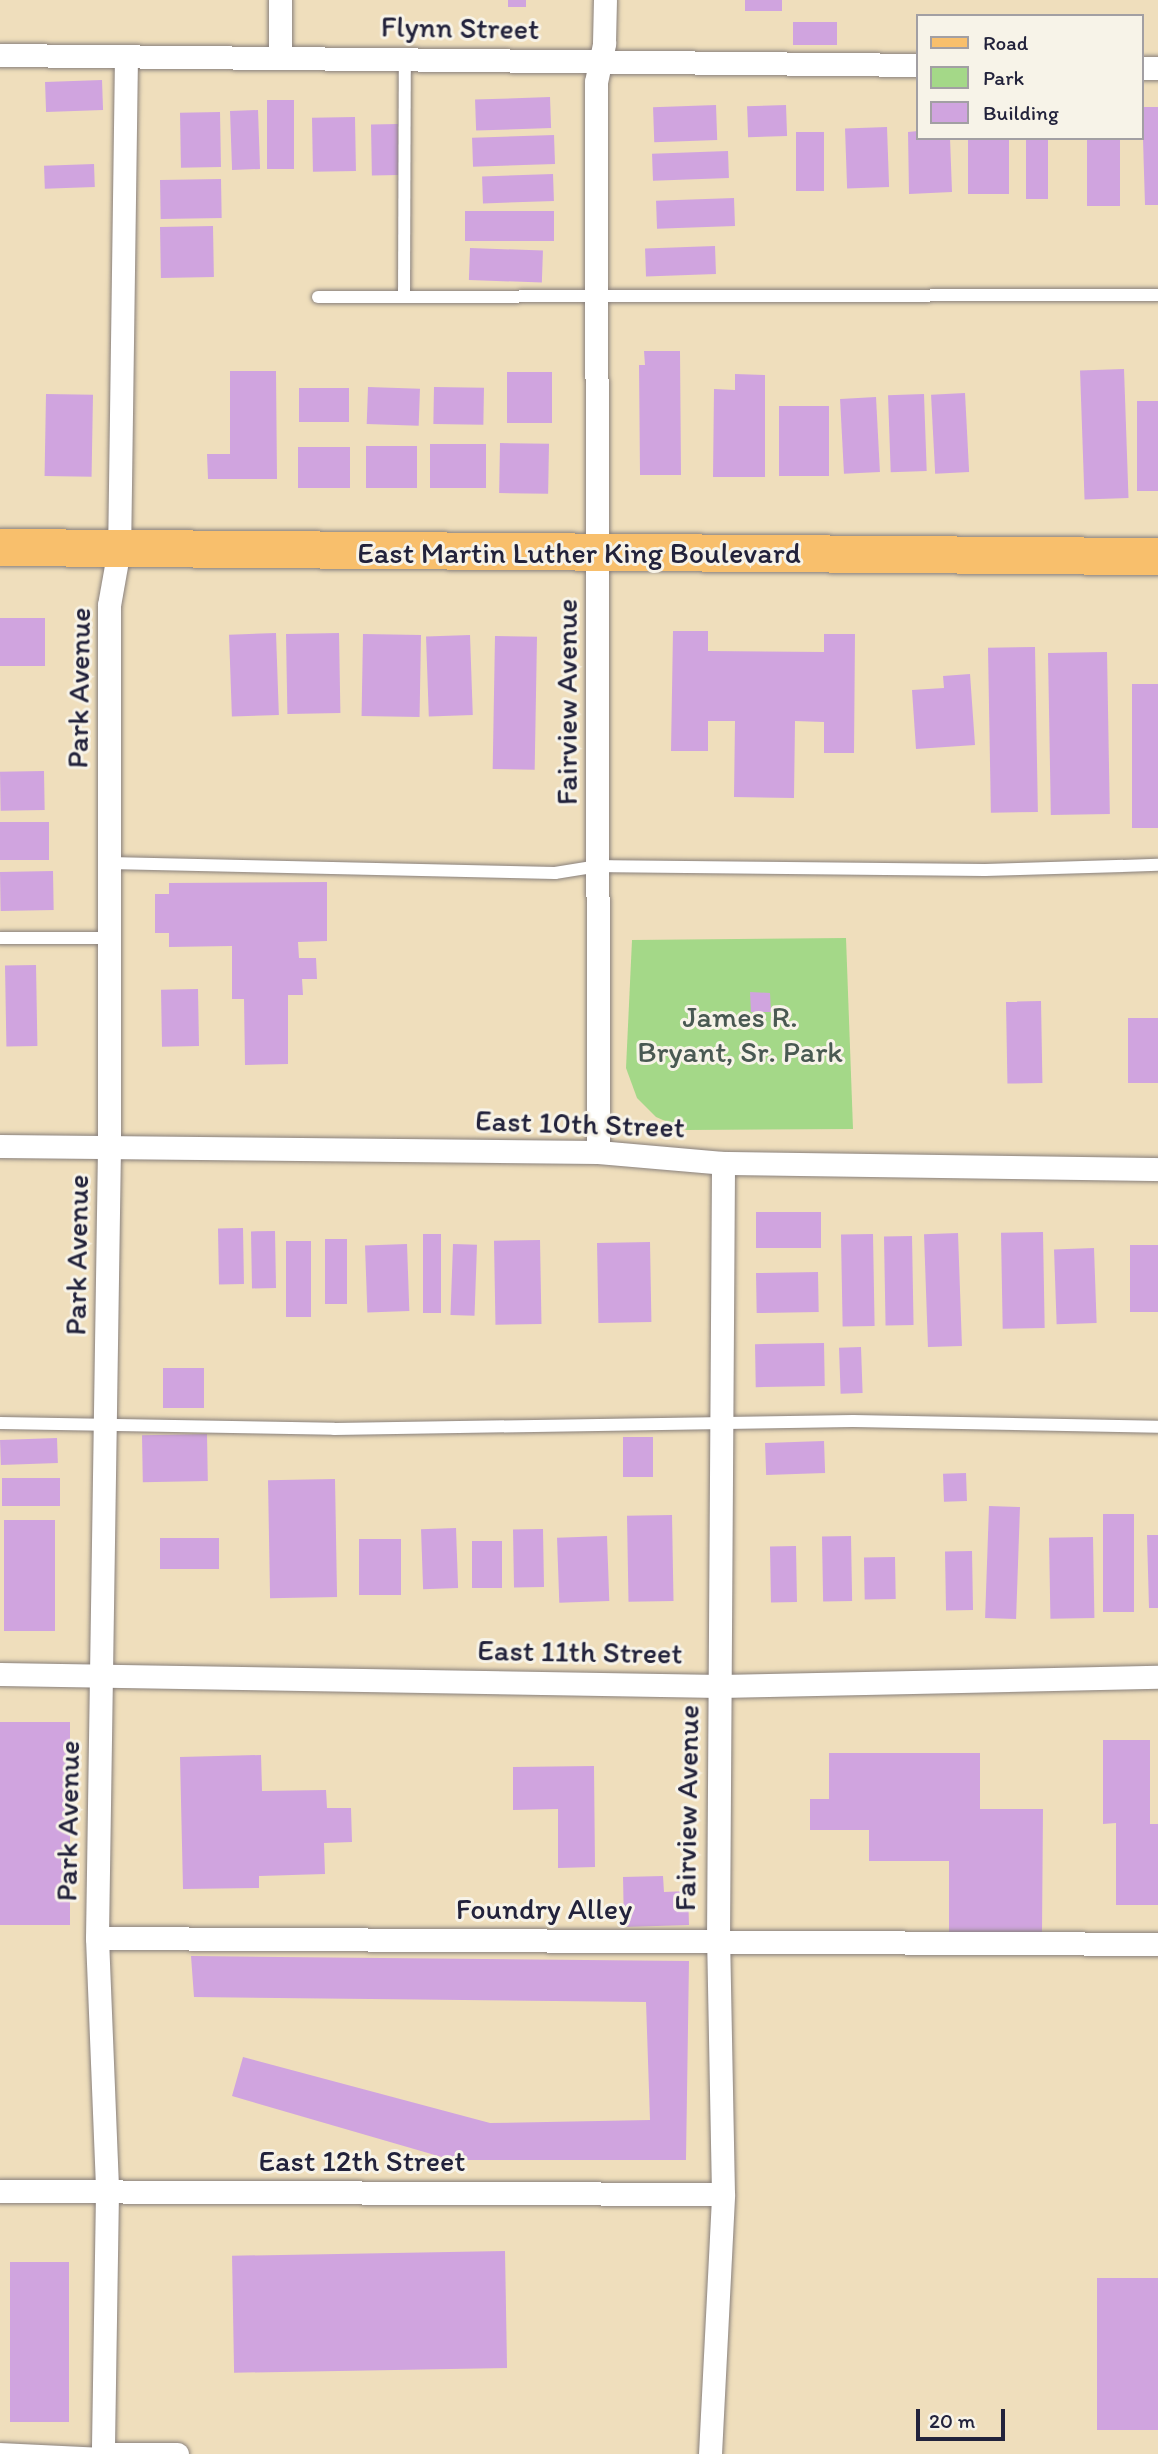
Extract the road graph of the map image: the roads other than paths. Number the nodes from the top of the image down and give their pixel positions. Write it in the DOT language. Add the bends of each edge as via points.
graph roads {
  1 [pos="280,0"];
  2 [pos="604,0"];
  3 [pos="0,55"];
  4 [pos="126,57"];
  5 [pos="280,57"];
  6 [pos="405,59"];
  7 [pos="599,62"];
  8 [pos="916,65"];
  9 [pos="1158,295"];
  10 [pos="597,296"];
  11 [pos="318,297"];
  12 [pos="404,297"];
  13 [pos="0,547"];
  14 [pos="119,549"];
  15 [pos="598,553"];
  16 [pos="1158,556"];
  17 [pos="109,863"];
  18 [pos="1158,865"];
  19 [pos="598,866"];
  20 [pos="0,938"];
  21 [pos="110,938"];
  22 [pos="0,1146"];
  23 [pos="109,1147"];
  24 [pos="598,1152"];
  25 [pos="723,1163"];
  26 [pos="1158,1168"];
  27 [pos="0,1423"];
  28 [pos="722,1424"];
  29 [pos="106,1427"];
  30 [pos="1158,1427"];
  31 [pos="0,1674"];
  32 [pos="103,1675"];
  33 [pos="1158,1677"];
  34 [pos="720,1686"];
  35 [pos="97,1938"];
  36 [pos="718,1942"];
  37 [pos="1158,1944"];
  38 [pos="0,2191"];
  39 [pos="107,2192"];
  40 [pos="723,2194"];
  41 [pos="0,2449"];
  42 [pos="103,2454"];
  43 [pos="177,2454"];
  44 [pos="710,2454"];
  1 -- 5 [label="street"];
  2 -- 7 [label="street, Fairview Avenue"];
  3 -- 4 [label="street, Flynn Street"];
  4 -- 5 [label="street, Flynn Street"];
  4 -- 14 [label="street, Park Avenue"];
  5 -- 6 [label="street, Flynn Street"];
  6 -- 7 [label="street, Flynn Street"];
  6 -- 12 [label="lane"];
  7 -- 8 [label="street, Flynn Street"];
  7 -- 10 [label="street, Fairview Avenue"];
  9 -- 10 [label="lane"];
  10 -- 12 [label="lane"];
  10 -- 15 [label="street, Fairview Avenue"];
  11 -- 12 [label="lane"];
  13 -- 14 [label="main road, East Martin Luther King Boulevard"];
  14 -- 15 [label="main road, East Martin Luther King Boulevard"];
  14 -- 17 [label="street, Park Avenue" via="109,605"];
  15 -- 16 [label="main road, East Martin Luther King Boulevard"];
  15 -- 19 [label="street, Fairview Avenue"];
  17 -- 19 [label="lane" via="555,873"];
  17 -- 21 [label="street, Park Avenue"];
  18 -- 19 [label="lane" via="985,870"];
  19 -- 24 [label="street, Fairview Avenue"];
  20 -- 21 [label="lane"];
  21 -- 23 [label="street, Park Avenue"];
  22 -- 23 [label="street, East 10th Street"];
  23 -- 24 [label="street, East 10th Street"];
  23 -- 29 [label="street, Park Avenue"];
  24 -- 25 [label="street, East 10th Street"];
  25 -- 26 [label="street, East 10th Street"];
  25 -- 28 [label="street, Fairview Avenue"];
  27 -- 29 [label="lane"];
  28 -- 29 [label="lane"];
  28 -- 30 [label="lane"];
  28 -- 34 [label="street, Fairview Avenue"];
  29 -- 32 [label="street, Park Avenue"];
  31 -- 32 [label="street, East 11th Street"];
  32 -- 34 [label="street, East 11th Street"];
  32 -- 35 [label="street, Park Avenue"];
  33 -- 34 [label="street, East 11th Street"];
  34 -- 36 [label="street, Fairview Avenue"];
  35 -- 36 [label="street, Foundry Alley"];
  35 -- 39 [label="street, Park Avenue"];
  36 -- 37 [label="street, Foundry Alley"];
  36 -- 40 [label="street, Fairview Avenue"];
  38 -- 39 [label="street, East 12th Street"];
  39 -- 40 [label="street, East 12th Street"];
  39 -- 42 [label="street, Park Avenue"];
  40 -- 44 [label="street, Fairview Avenue"];
  41 -- 42 [label="lane"];
  42 -- 43 [label="street"];
}
